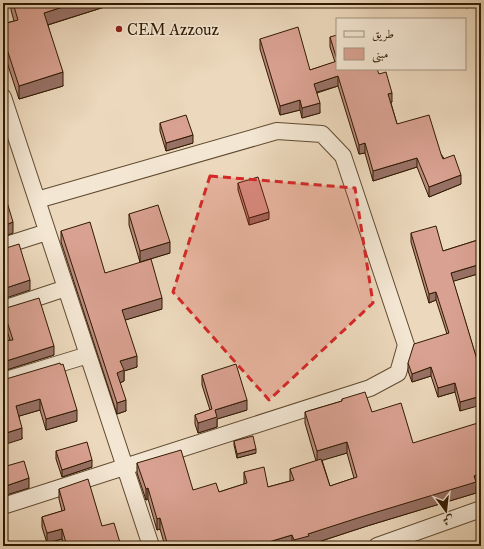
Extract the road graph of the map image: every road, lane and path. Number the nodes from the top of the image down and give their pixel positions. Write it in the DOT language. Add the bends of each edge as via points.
graph roads {
  1 [pos="3,97"];
  2 [pos="8,128"];
  3 [pos="37,200"];
  4 [pos="48,232"];
  5 [pos="3,246"];
  6 [pos="66,288"];
  7 [pos="3,309"];
  8 [pos="88,355"];
  9 [pos="3,381"];
  10 [pos="125,467"];
  11 [pos="3,506"];
  12 [pos="481,509"];
  13 [pos="152,546"];
  14 [pos="377,546"];
  1 -- 2 [label="street"];
  2 -- 3 [label="street"];
  3 -- 4 [label="street"];
  3 -- 10 [label="street" via="277,131 322,134 343,156 406,345 398,373 370,388"];
  4 -- 5 [label="street"];
  4 -- 6 [label="street"];
  6 -- 7 [label="street"];
  6 -- 8 [label="street"];
  8 -- 9 [label="street"];
  8 -- 10 [label="street"];
  10 -- 11 [label="street"];
  10 -- 13 [label="street"];
  12 -- 14 [label="street"];
}
